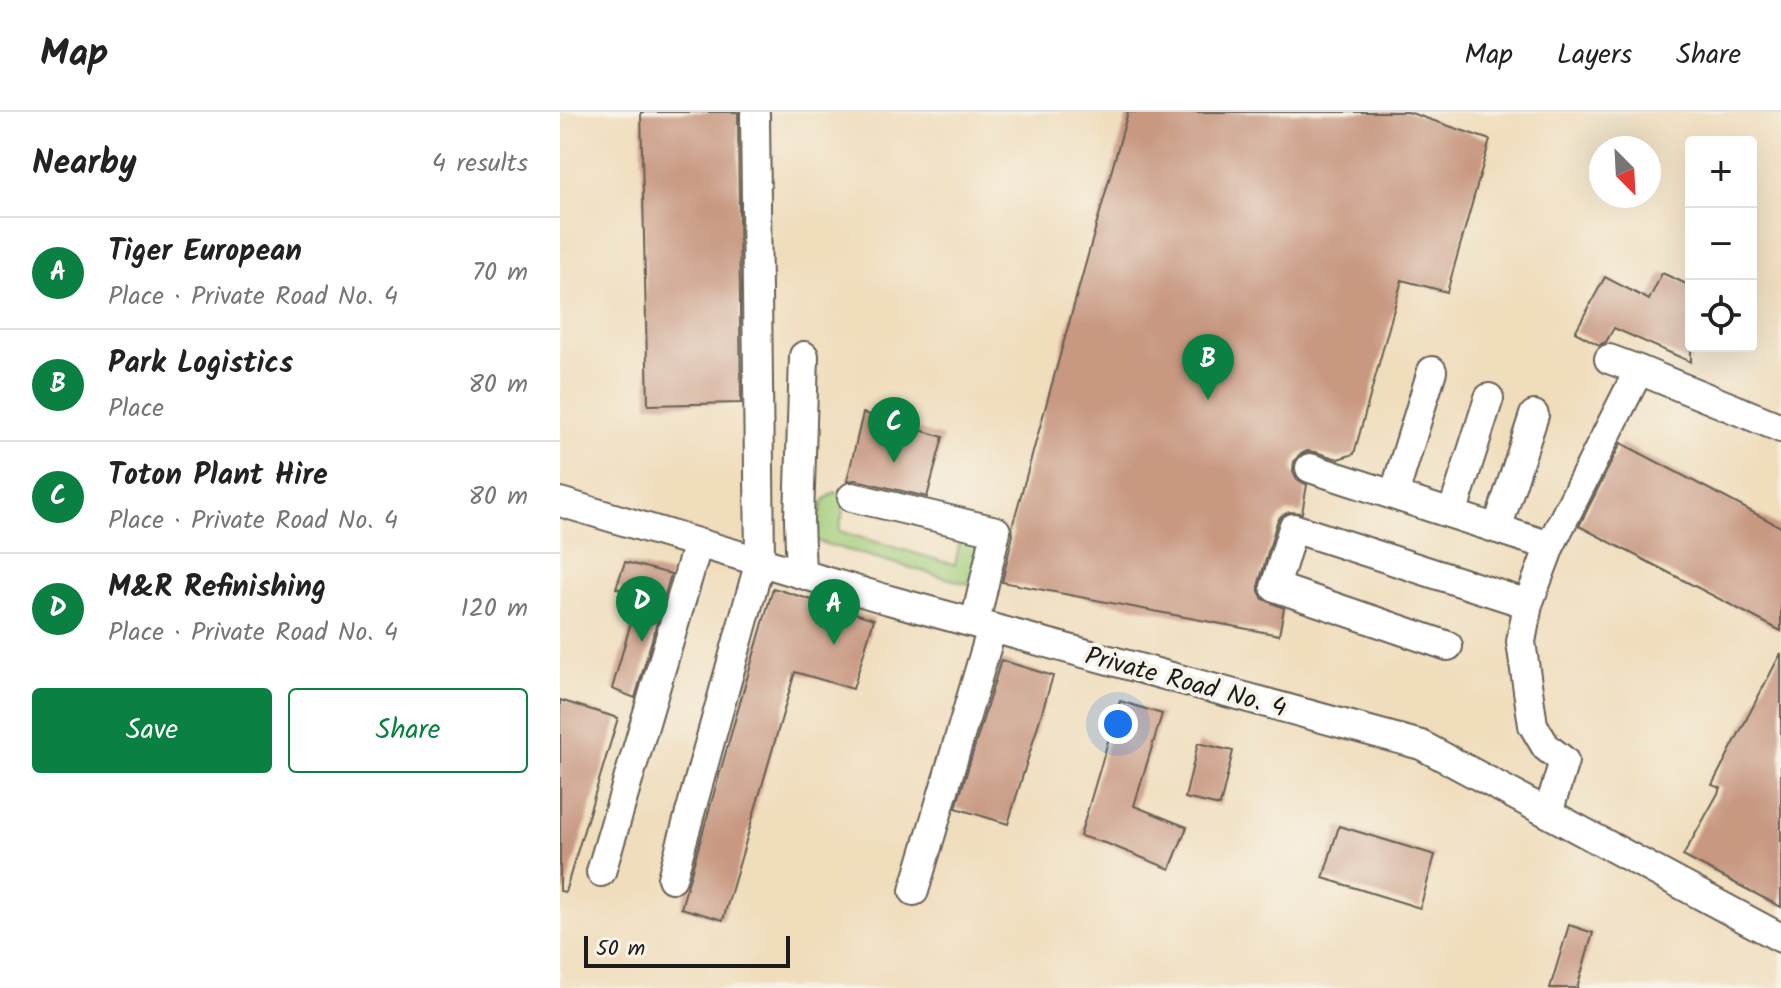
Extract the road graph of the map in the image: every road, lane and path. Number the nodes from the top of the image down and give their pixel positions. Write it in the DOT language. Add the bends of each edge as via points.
graph roads {
  1 [pos="755,114"];
  2 [pos="804,356"];
  3 [pos="1609,359"];
  4 [pos="1639,370"];
  5 [pos="1432,371"];
  6 [pos="1489,398"];
  7 [pos="1534,415"];
  8 [pos="1781,428"];
  9 [pos="1310,468"];
  10 [pos="1394,495"];
  11 [pos="852,497"];
  12 [pos="560,502"];
  13 [pos="1452,514"];
  14 [pos="1497,529"];
  15 [pos="698,543"];
  16 [pos="1550,546"];
  17 [pos="760,561"];
  18 [pos="801,574"];
  19 [pos="1528,604"];
  20 [pos="984,626"];
  21 [pos="1448,646"];
  22 [pos="1548,813"];
  23 [pos="601,872"];
  24 [pos="672,878"];
  25 [pos="914,891"];
  26 [pos="1781,938"];
  1 -- 17 [label="street"];
  2 -- 18 [label="street"];
  3 -- 4 [label="street"];
  4 -- 8 [label="street"];
  4 -- 16 [label="street"];
  5 -- 10 [label="street"];
  6 -- 13 [label="street"];
  7 -- 14 [label="street"];
  9 -- 10 [label="street"];
  10 -- 13 [label="street"];
  11 -- 20 [label="street" via="996,531"];
  12 -- 15 [label="street, Private Road No. 4"];
  13 -- 14 [label="street"];
  14 -- 16 [label="street"];
  15 -- 17 [label="street, Private Road No. 4"];
  15 -- 23 [label="street"];
  16 -- 19 [label="street"];
  17 -- 18 [label="street, Private Road No. 4"];
  17 -- 24 [label="street"];
  18 -- 20 [label="street, Private Road No. 4" via="918,620"];
  19 -- 21 [label="street" via="1293,528 1275,587"];
  19 -- 22 [label="street" via="1521,642 1533,725 1546,747 1568,753"];
  20 -- 22 [label="street, Private Road No. 4" via="1421,745"];
  20 -- 25 [label="street"];
  22 -- 26 [label="street, Private Road No. 4"];
}
